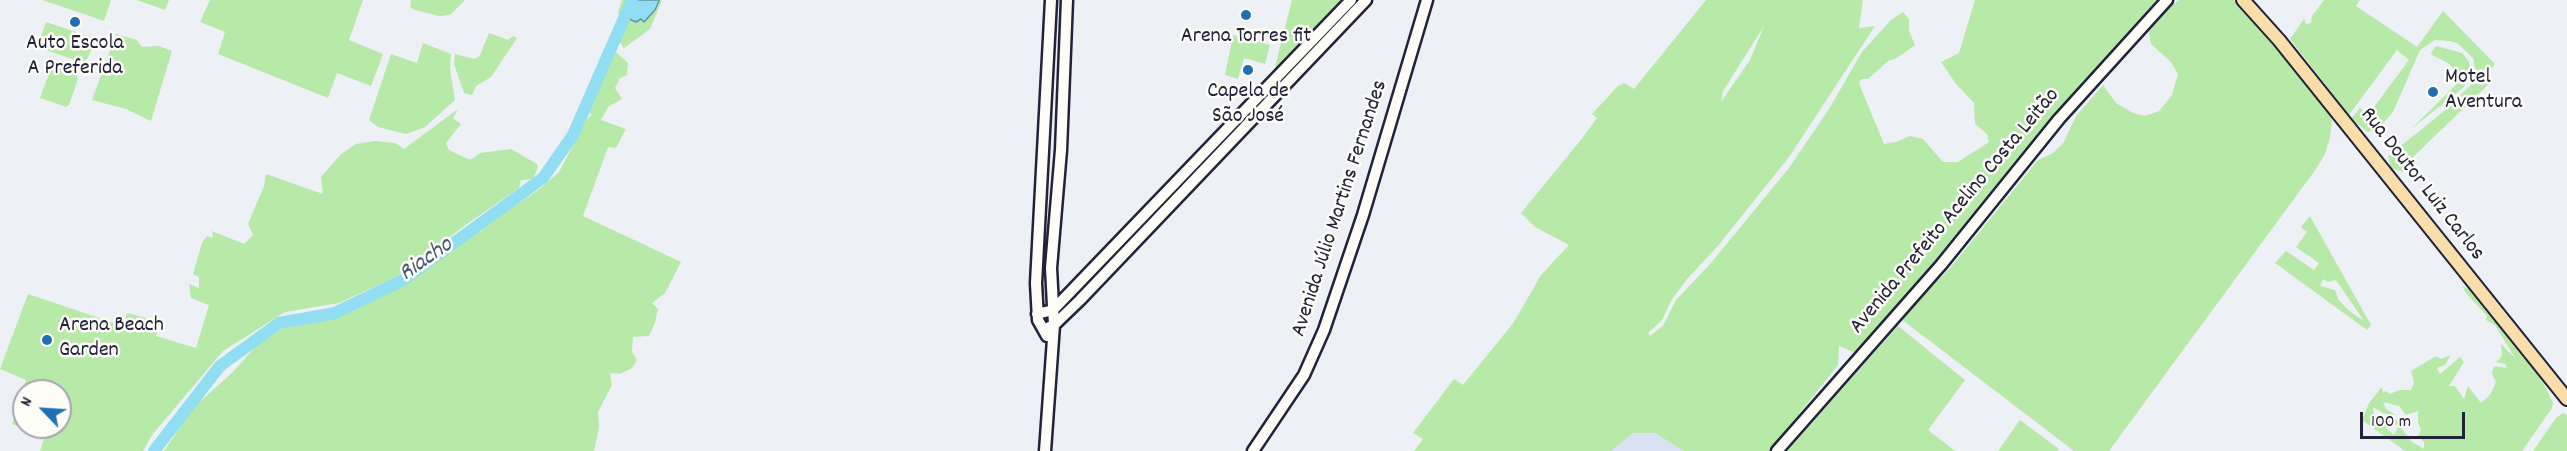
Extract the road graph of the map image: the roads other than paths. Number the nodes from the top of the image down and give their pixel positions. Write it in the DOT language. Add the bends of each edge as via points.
graph roads {
  1 [pos="1051,0"];
  2 [pos="1067,0"];
  3 [pos="1351,0"];
  4 [pos="1366,0"];
  5 [pos="1427,0"];
  6 [pos="2167,0"];
  7 [pos="2243,0"];
  8 [pos="1331,28"];
  9 [pos="1048,71"];
  10 [pos="1063,74"];
  11 [pos="1053,310"];
  12 [pos="1037,314"];
  13 [pos="1050,327"];
  14 [pos="2566,398"];
  15 [pos="1045,451"];
  16 [pos="1253,451"];
  17 [pos="1777,451"];
  1 -- 9 [label="street"];
  2 -- 10 [label="street"];
  3 -- 8 [label="street"];
  4 -- 8 [label="street"];
  5 -- 16 [label="street, Avenida Júlio Martins Fernandes" via="1364,215 1324,330 1304,375"];
  6 -- 17 [label="street, Avenida Prefeito Acelino Costa Leitão" via="2059,119 1941,265"];
  7 -- 14 [label="main road, Rua Doutor Luiz Carlos"];
  8 -- 11 [label="street"];
  8 -- 13 [label="street"];
  9 -- 10 [label="street"];
  9 -- 12 [label="street"];
  10 -- 11 [label="street" via="1052,257"];
  11 -- 12 [label="street"];
  11 -- 13 [label="street"];
  12 -- 13 [label="street"];
  13 -- 15 [label="street"];
}
